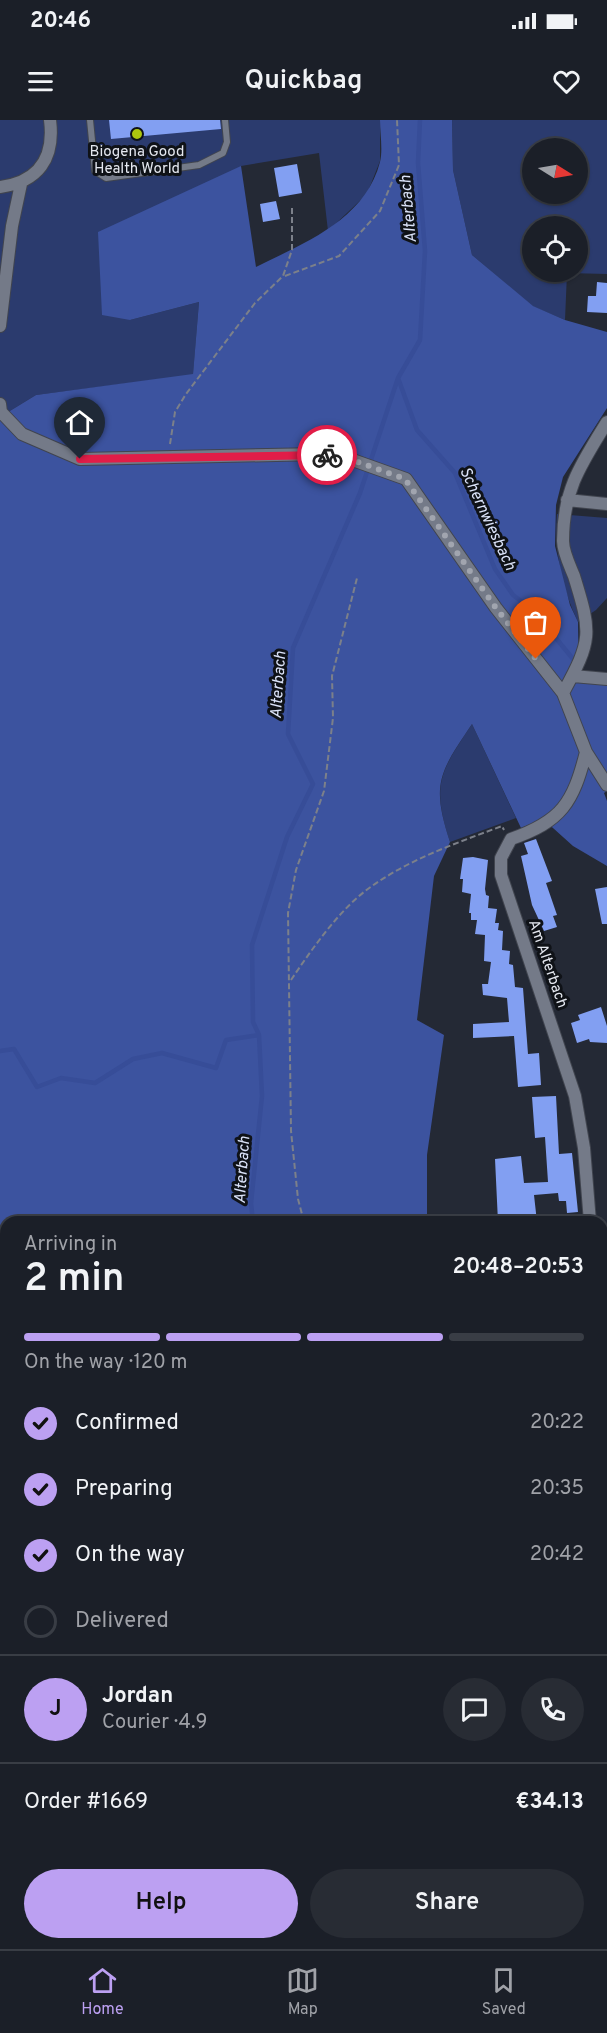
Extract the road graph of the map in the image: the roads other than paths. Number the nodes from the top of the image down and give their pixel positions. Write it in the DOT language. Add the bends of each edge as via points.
graph roads {
  1 [pos="50,120"];
  2 [pos="90,120"];
  3 [pos="225,120"];
  4 [pos="21,184"];
  5 [pos="0,187"];
  6 [pos="0,326"];
  7 [pos="0,404"];
  8 [pos="607,422"];
  9 [pos="567,500"];
  10 [pos="607,504"];
  11 [pos="573,675"];
  12 [pos="607,679"];
  13 [pos="563,693"];
  14 [pos="586,752"];
  15 [pos="607,785"];
  16 [pos="590,1216"];
  1 -- 4 [label="street" via="51,137 45,161"];
  2 -- 3 [label="lane" via="95,171 106,178 199,165 223,153 227,142"];
  4 -- 5 [label="street"];
  4 -- 6 [label="street"];
  7 -- 13 [label="street" via="1,412 22,434 80,459 320,454 347,458 405,479 496,608"];
  8 -- 9 [label="street" via="575,473"];
  9 -- 10 [label="street"];
  9 -- 11 [label="street" via="563,544 587,619 586,647"];
  11 -- 12 [label="street"];
  11 -- 13 [label="street"];
  13 -- 14 [label="street"];
  14 -- 15 [label="street"];
  14 -- 16 [label="street, Am Alterbach" via="577,787 567,804 542,828 511,839 501,858 501,875 575,1096"];
}
